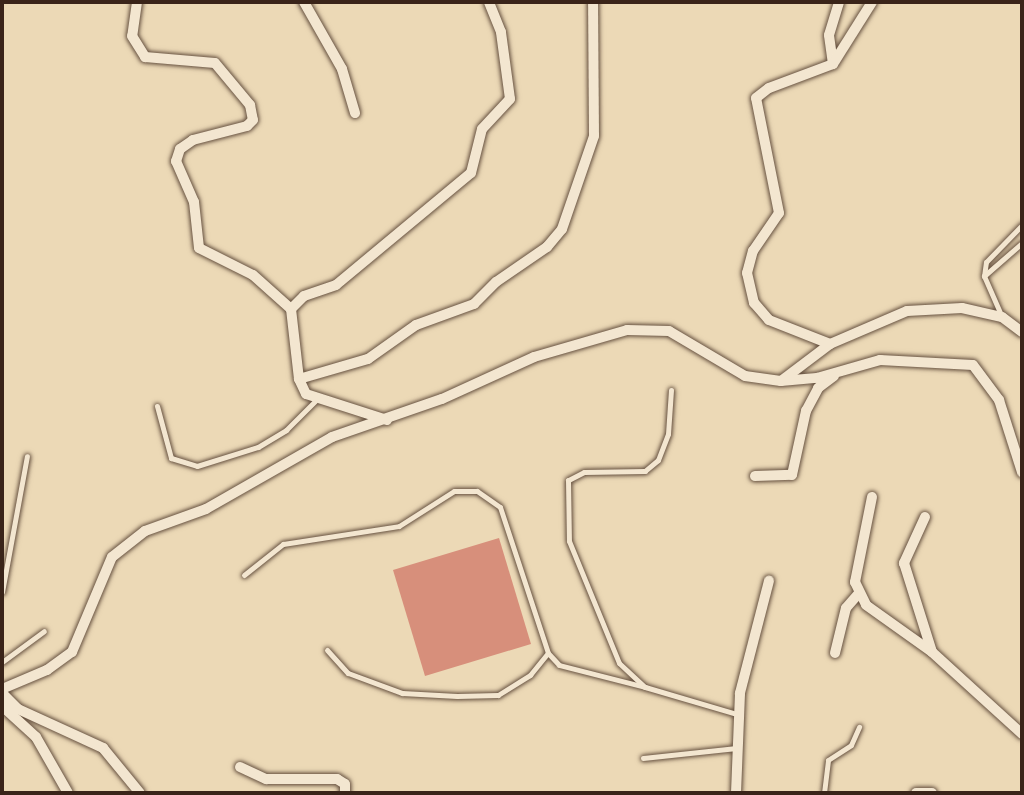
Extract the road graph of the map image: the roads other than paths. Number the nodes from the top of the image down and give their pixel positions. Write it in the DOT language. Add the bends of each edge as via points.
graph roads {
  1 [pos="137,2"];
  2 [pos="303,2"];
  3 [pos="489,2"];
  4 [pos="593,2"];
  5 [pos="839,2"];
  6 [pos="872,2"];
  7 [pos="833,64"];
  8 [pos="355,113"];
  9 [pos="1022,225"];
  10 [pos="1022,243"];
  11 [pos="984,276"];
  12 [pos="291,309"];
  13 [pos="1002,317"];
  14 [pos="1022,332"];
  15 [pos="830,344"];
  16 [pos="851,365"];
  17 [pos="299,379"];
  18 [pos="781,381"];
  19 [pos="671,390"];
  20 [pos="318,398"];
  21 [pos="157,406"];
  22 [pos="387,420"];
  23 [pos="27,456"];
  24 [pos="1022,472"];
  25 [pos="755,477"];
  26 [pos="872,497"];
  27 [pos="925,517"];
  28 [pos="244,575"];
  29 [pos="769,581"];
  30 [pos="2,592"];
  31 [pos="859,593"];
  32 [pos="44,631"];
  33 [pos="327,650"];
  34 [pos="932,652"];
  35 [pos="548,653"];
  36 [pos="835,653"];
  37 [pos="2,662"];
  38 [pos="645,687"];
  39 [pos="2,691"];
  40 [pos="2,706"];
  41 [pos="737,714"];
  42 [pos="859,727"];
  43 [pos="1022,734"];
  44 [pos="736,748"];
  45 [pos="643,758"];
  46 [pos="240,767"];
  47 [pos="68,793"];
  48 [pos="140,793"];
  49 [pos="345,793"];
  50 [pos="736,793"];
  51 [pos="824,793"];
  52 [pos="916,793"];
  53 [pos="932,793"];
  1 -- 12 [label="street" via="132,36 138,50 152,60 215,63 232,79 253,112 247,126 193,140 176,156 197,214 199,248 253,275"];
  2 -- 8 [label="street" via="342,69"];
  3 -- 12 [label="street" via="501,32 510,99 482,129 471,173 336,285 304,296"];
  4 -- 17 [label="street" via="594,136 562,229 547,247 496,282 474,304 416,325 368,359"];
  5 -- 7 [label="street" via="829,35"];
  6 -- 7 [label="street"];
  7 -- 15 [label="street" via="769,88 756,98 779,213 753,251 747,273 754,303 769,320"];
  9 -- 11 [label="lane" via="986,262"];
  10 -- 11 [label="lane"];
  11 -- 13 [label="lane"];
  12 -- 17 [label="street"];
  13 -- 14 [label="street"];
  13 -- 15 [label="street" via="962,308 907,311"];
  15 -- 18 [label="street"];
  16 -- 18 [label="street" via="817,379"];
  16 -- 24 [label="street" via="904,359 973,365 999,400"];
  16 -- 25 [label="street" via="818,388 804,420 792,475"];
  17 -- 20 [label="street" via="306,394"];
  18 -- 22 [label="street" via="745,376 669,331 627,330 534,357"];
  19 -- 38 [label="lane" via="668,434 658,460 645,471 584,472 568,480 565,499 569,541 619,663"];
  20 -- 21 [label="lane" via="286,430 258,447 197,466 171,458"];
  20 -- 22 [label="street"];
  22 -- 39 [label="street" via="331,437 206,509 127,542 105,569 83,635 72,652"];
  23 -- 30 [label="lane"];
  26 -- 31 [label="street" via="855,582"];
  27 -- 34 [label="street" via="904,563"];
  28 -- 35 [label="lane" via="283,544 399,526 444,495 477,491 500,507"];
  29 -- 41 [label="street"];
  31 -- 34 [label="street" via="889,625"];
  31 -- 36 [label="street" via="846,608"];
  32 -- 37 [label="lane"];
  33 -- 35 [label="lane" via="348,673 402,693 457,696 498,695 530,675"];
  34 -- 43 [label="street"];
  35 -- 38 [label="lane" via="559,665"];
  38 -- 41 [label="lane"];
  39 -- 48 [label="street" via="18,709 103,748"];
  40 -- 47 [label="street" via="36,737"];
  41 -- 44 [label="street"];
  42 -- 51 [label="lane" via="851,746 828,760"];
  44 -- 45 [label="lane"];
  44 -- 50 [label="street"];
  46 -- 49 [label="street" via="266,779 337,779"];
  52 -- 53 [label="street"];
}
